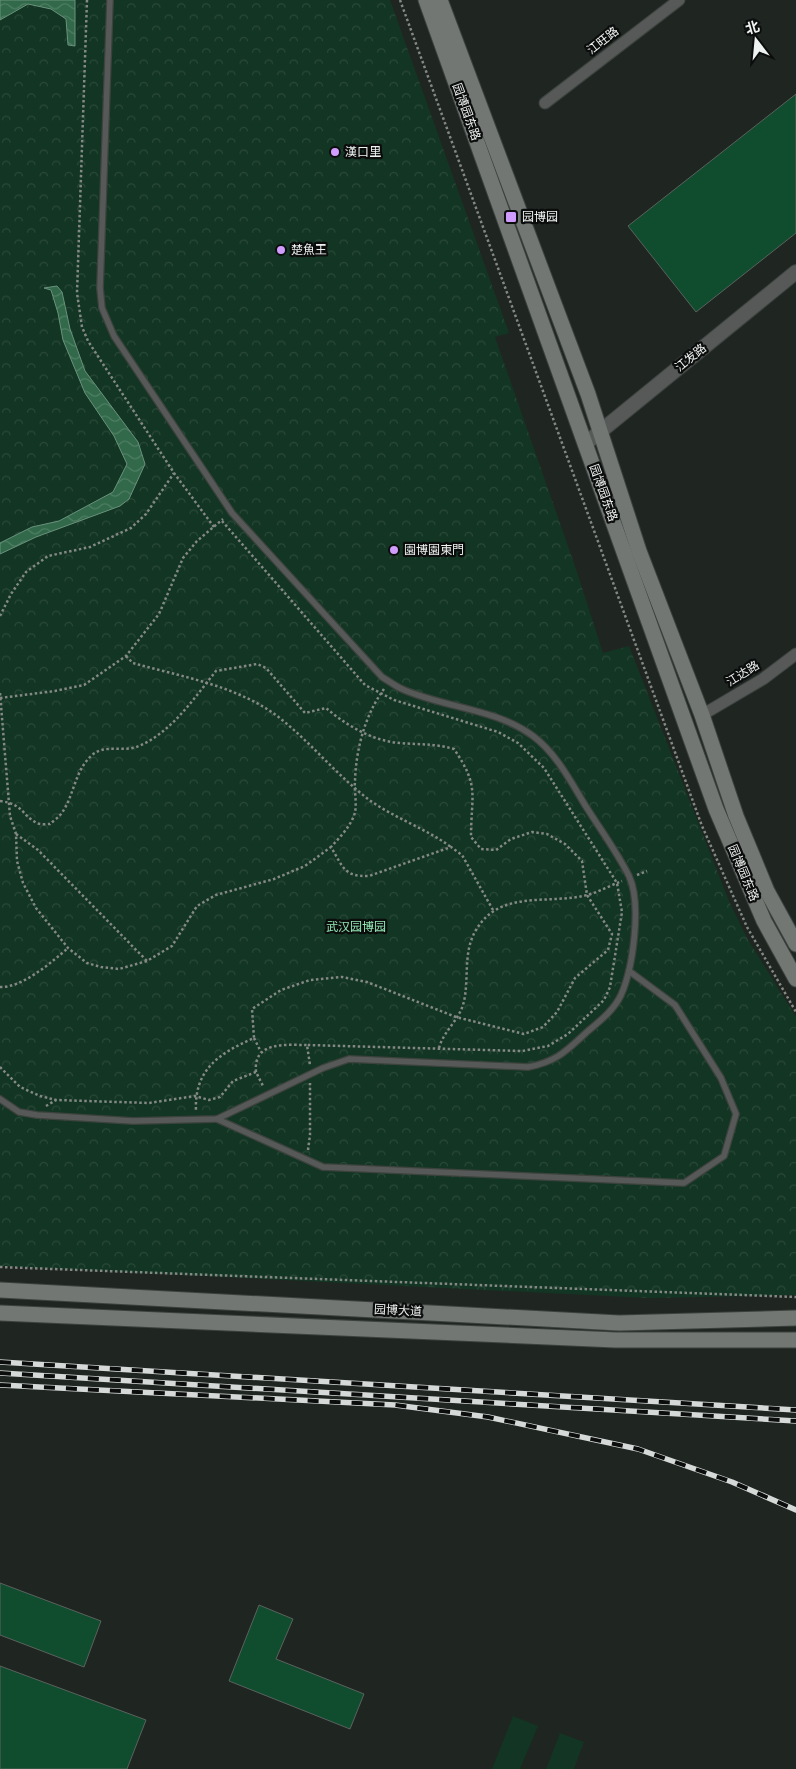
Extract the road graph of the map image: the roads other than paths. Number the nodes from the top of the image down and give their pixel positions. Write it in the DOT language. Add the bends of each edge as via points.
graph roads {
  1 [pos="110,0"];
  2 [pos="426,0"];
  3 [pos="440,0"];
  4 [pos="679,0"];
  5 [pos="545,103"];
  6 [pos="796,272"];
  7 [pos="601,432"];
  8 [pos="586,444"];
  9 [pos="796,654"];
  10 [pos="702,715"];
  11 [pos="796,944"];
  12 [pos="630,971"];
  13 [pos="796,979"];
  14 [pos="0,1099"];
  15 [pos="217,1119"];
  16 [pos="0,1290"];
  17 [pos="0,1313"];
  18 [pos="796,1318"];
  19 [pos="796,1340"];
  1 -- 12 [label="lane" via="100,288 102,308 114,336 232,512 382,678 429,699 497,718 534,737 560,765 630,878 635,901"];
  2 -- 8 [label="main road, 园博园东路"];
  3 -- 7 [label="main road, 园博园东路"];
  4 -- 5 [label="street, 江旺路"];
  6 -- 7 [label="street, 江发路"];
  7 -- 8 [label="street, 江发路"];
  7 -- 10 [label="main road, 园博园东路" via="639,551"];
  8 -- 13 [label="main road, 园博园东路" via="716,808 764,921"];
  9 -- 10 [label="street, 江达路" via="763,679"];
  10 -- 11 [label="main road, 园博园东路" via="747,845"];
  12 -- 15 [label="lane" via="608,1014 547,1063 528,1067 349,1059 311,1073"];
  12 -- 15 [label="lane" via="675,1005 721,1078 736,1114 724,1156 684,1183 323,1167"];
  14 -- 15 [label="lane" via="19,1112 37,1115 133,1122"];
  16 -- 18 [label="main road, 园博大道" via="619,1323"];
  17 -- 19 [label="main road, 园博大道" via="616,1340"];
}
